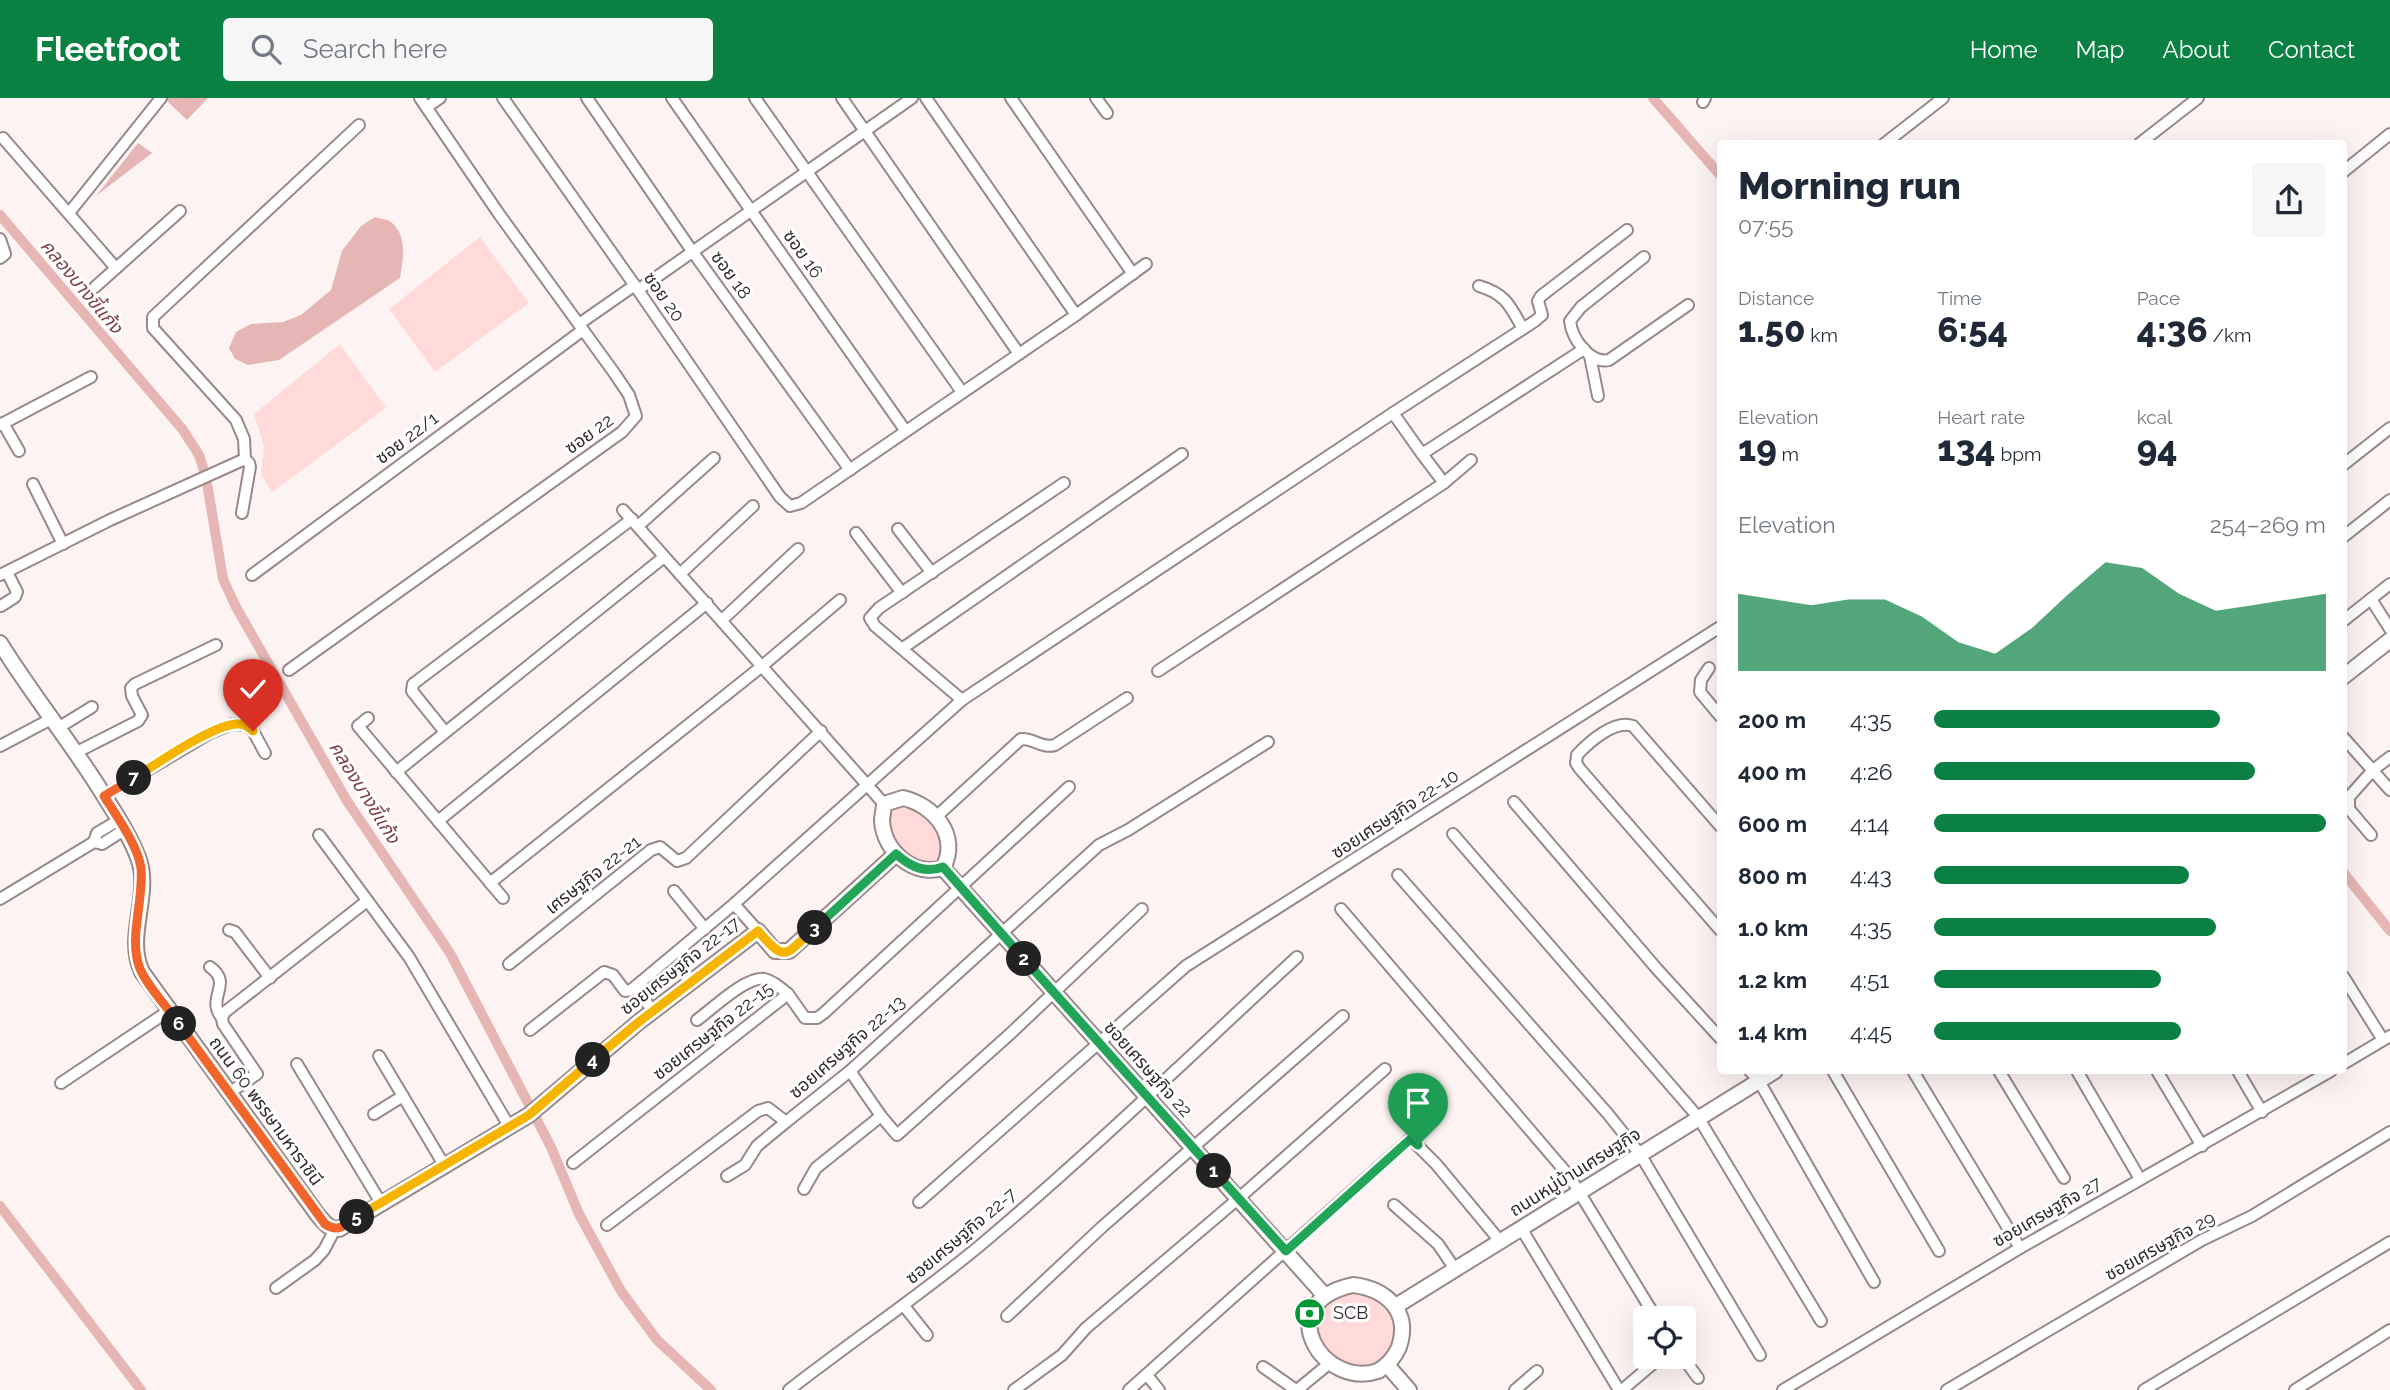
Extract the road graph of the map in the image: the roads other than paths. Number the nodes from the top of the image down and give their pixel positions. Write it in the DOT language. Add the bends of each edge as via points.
graph roads {
  1 [pos="161,98"];
  2 [pos="440,98"];
  3 [pos="503,98"];
  4 [pos="587,98"];
  5 [pos="672,98"];
  6 [pos="755,98"];
  7 [pos="842,98"];
  8 [pos="912,98"];
  9 [pos="926,98"];
  10 [pos="1011,98"];
  11 [pos="1096,98"];
  12 [pos="1943,98"];
  13 [pos="2198,98"];
  14 [pos="423,103"];
  15 [pos="1107,114"];
  16 [pos="359,125"];
  17 [pos="866,131"];
  18 [pos="2390,134"];
  19 [pos="3,138"];
  20 [pos="1889,140"];
  21 [pos="2144,140"];
  22 [pos="2347,169"];
  23 [pos="806,171"];
  24 [pos="750,210"];
  25 [pos="180,211"];
  26 [pos="69,213"];
  27 [pos="1627,230"];
  28 [pos="0,239"];
  29 [pos="692,251"];
  30 [pos="3,254"];
  31 [pos="1644,257"];
  32 [pos="1146,264"];
  33 [pos="115,267"];
  34 [pos="1133,274"];
  35 [pos="1479,286"];
  36 [pos="95,287"];
  37 [pos="637,287"];
  38 [pos="1688,305"];
  39 [pos="1076,315"];
  40 [pos="581,327"];
  41 [pos="1522,329"];
  42 [pos="1587,353"];
  43 [pos="1019,354"];
  44 [pos="91,377"];
  45 [pos="962,393"];
  46 [pos="1598,396"];
  47 [pos="1393,413"];
  48 [pos="1,424"];
  49 [pos="2390,428"];
  50 [pos="905,430"];
  51 [pos="19,451"];
  52 [pos="1182,454"];
  53 [pos="1422,454"];
  54 [pos="714,458"];
  55 [pos="245,459"];
  56 [pos="1471,460"];
  57 [pos="2347,462"];
  58 [pos="850,470"];
  59 [pos="1064,483"];
  60 [pos="1444,483"];
  61 [pos="33,484"];
  62 [pos="2390,500"];
  63 [pos="753,506"];
  64 [pos="623,510"];
  65 [pos="242,513"];
  66 [pos="635,523"];
  67 [pos="898,529"];
  68 [pos="856,533"];
  69 [pos="2347,534"];
  70 [pos="63,544"];
  71 [pos="798,549"];
  72 [pos="664,557"];
  73 [pos="3,573"];
  74 [pos="932,573"];
  75 [pos="680,574"];
  76 [pos="252,575"];
  77 [pos="2390,584"];
  78 [pos="902,593"];
  79 [pos="2371,599"];
  80 [pos="840,600"];
  81 [pos="707,604"];
  82 [pos="1,606"];
  83 [pos="2347,618"];
  84 [pos="722,620"];
  85 [pos="1717,629"];
  86 [pos="2390,629"];
  87 [pos="2390,639"];
  88 [pos="0,643"];
  89 [pos="216,645"];
  90 [pos="903,648"];
  91 [pos="761,667"];
  92 [pos="1709,668"];
  93 [pos="289,670"];
  94 [pos="1158,671"];
  95 [pos="2347,674"];
  96 [pos="1127,698"];
  97 [pos="962,700"];
  98 [pos="92,708"];
  99 [pos="1717,712"];
  100 [pos="368,718"];
  101 [pos="55,723"];
  102 [pos="821,731"];
  103 [pos="445,733"];
  104 [pos="2347,741"];
  105 [pos="1268,742"];
  106 [pos="0,746"];
  107 [pos="75,753"];
  108 [pos="265,753"];
  109 [pos="2390,757"];
  110 [pos="2373,770"];
  111 [pos="396,772"];
  112 [pos="869,786"];
  113 [pos="1069,787"];
  114 [pos="2390,790"];
  115 [pos="104,796"];
  116 [pos="1514,802"];
  117 [pos="884,804"];
  118 [pos="937,816"];
  119 [pos="438,821"];
  120 [pos="1717,823"];
  121 [pos="121,825"];
  122 [pos="1453,834"];
  123 [pos="319,835"];
  124 [pos="2371,835"];
  125 [pos="896,854"];
  126 [pos="943,867"];
  127 [pos="1398,875"];
  128 [pos="490,883"];
  129 [pos="960,887"];
  130 [pos="674,891"];
  131 [pos="503,898"];
  132 [pos="0,899"];
  133 [pos="367,901"];
  134 [pos="734,904"];
  135 [pos="1142,909"];
  136 [pos="1341,909"];
  137 [pos="1717,927"];
  138 [pos="705,929"];
  139 [pos="229,930"];
  140 [pos="758,931"];
  141 [pos="1002,934"];
  142 [pos="1297,957"];
  143 [pos="509,964"];
  144 [pos="210,967"];
  145 [pos="271,978"];
  146 [pos="2347,982"];
  147 [pos="635,988"];
  148 [pos="1053,992"];
  149 [pos="788,994"];
  150 [pos="170,1010"];
  151 [pos="654,1012"];
  152 [pos="1343,1016"];
  153 [pos="222,1018"];
  154 [pos="697,1020"];
  155 [pos="530,1030"];
  156 [pos="1717,1035"];
  157 [pos="2386,1038"];
  158 [pos="1098,1042"];
  159 [pos="379,1056"];
  160 [pos="2347,1062"];
  161 [pos="297,1064"];
  162 [pos="1385,1069"];
  163 [pos="850,1071"];
  164 [pos="1835,1074"];
  165 [pos="1915,1074"];
  166 [pos="2001,1074"];
  167 [pos="2079,1074"];
  168 [pos="2159,1074"];
  169 [pos="2240,1074"];
  170 [pos="2322,1074"];
  171 [pos="1754,1076"];
  172 [pos="61,1083"];
  173 [pos="229,1093"];
  174 [pos="403,1096"];
  175 [pos="1146,1097"];
  176 [pos="2262,1112"];
  177 [pos="374,1114"];
  178 [pos="881,1116"];
  179 [pos="1436,1116"];
  180 [pos="1698,1117"];
  181 [pos="786,1122"];
  182 [pos="509,1126"];
  183 [pos="2390,1132"];
  184 [pos="1411,1139"];
  185 [pos="2202,1146"];
  186 [pos="1193,1148"];
  187 [pos="1640,1154"];
  188 [pos="573,1163"];
  189 [pos="444,1165"];
  190 [pos="727,1176"];
  191 [pos="2064,1178"];
  192 [pos="2140,1179"];
  193 [pos="804,1189"];
  194 [pos="1580,1192"];
  195 [pos="1239,1198"];
  196 [pos="919,1202"];
  197 [pos="381,1203"];
  198 [pos="1394,1205"];
  199 [pos="607,1225"];
  200 [pos="1521,1228"];
  201 [pos="335,1229"];
  202 [pos="1500,1241"];
  203 [pos="2390,1242"];
  204 [pos="2020,1248"];
  205 [pos="1286,1251"];
  206 [pos="1939,1251"];
  207 [pos="1455,1269"];
  208 [pos="1874,1282"];
  209 [pos="276,1288"];
  210 [pos="1325,1296"];
  211 [pos="904,1306"];
  212 [pos="1396,1306"];
  213 [pos="1649,1306"];
  214 [pos="1007,1316"];
  215 [pos="1821,1321"];
  216 [pos="2390,1330"];
  217 [pos="927,1335"];
  218 [pos="1760,1355"];
  219 [pos="1387,1365"];
  220 [pos="1263,1367"];
  221 [pos="1325,1367"];
  222 [pos="1646,1369"];
  223 [pos="1691,1369"];
  224 [pos="1537,1371"];
  225 [pos="1147,1375"];
  226 [pos="1698,1378"];
  227 [pos="1407,1389"];
  228 [pos="789,1390"];
  229 [pos="1014,1390"];
  230 [pos="1129,1390"];
  231 [pos="1159,1390"];
  232 [pos="1296,1390"];
  233 [pos="1515,1390"];
  234 [pos="1621,1390"];
  235 [pos="1783,1390"];
  236 [pos="1947,1390"];
  237 [pos="2144,1390"];
  238 [pos="2295,1390"];
  1 -- 26 [label="street"];
  2 -- 14 [label="street"];
  3 -- 37 [label="street, ซอย 20"];
  4 -- 29 [label="street, ซอย 18"];
  5 -- 24 [label="street, ซอย 16"];
  6 -- 23 [label="street"];
  7 -- 17 [label="street"];
  8 -- 17 [label="street, ซอย 22/1"];
  9 -- 39 [label="street"];
  10 -- 34 [label="street"];
  11 -- 15 [label="street"];
  12 -- 20 [label="street"];
  13 -- 21 [label="street"];
  14 -- 40 [label="street, ซอย 22"];
  16 -- 55 [label="street" via="153,317 153,328 236,420 244,439"];
  17 -- 23 [label="street, ซอย 22/1"];
  17 -- 43 [label="street"];
  18 -- 22 [label="street"];
  19 -- 26 [label="street"];
  23 -- 24 [label="street, ซอย 22/1"];
  23 -- 45 [label="street"];
  24 -- 29 [label="street, ซอย 22/1"];
  24 -- 50 [label="street, ซอย 16"];
  25 -- 33 [label="street"];
  26 -- 33 [label="street"];
  27 -- 41 [label="street" via="1541,296 1542,315"];
  28 -- 30 [label="street"];
  29 -- 37 [label="street, ซอย 22/1"];
  29 -- 58 [label="street, ซอย 18"];
  31 -- 42 [label="street" via="1570,321"];
  32 -- 34 [label="street"];
  33 -- 36 [label="street"];
  34 -- 39 [label="street"];
  35 -- 41 [label="street" via="1503,297"];
  37 -- 40 [label="street, ซอย 22/1"];
  37 -- 58 [label="street, ซอย 20" via="790,506"];
  38 -- 42 [label="street" via="1609,360"];
  39 -- 43 [label="street"];
  40 -- 76 [label="street, ซอย 22/1"];
  40 -- 93 [label="street, ซอย 22" via="629,395 636,416 631,424"];
  41 -- 47 [label="street"];
  42 -- 46 [label="street"];
  42 -- 53 [label="street"];
  43 -- 45 [label="street"];
  44 -- 48 [label="street"];
  45 -- 50 [label="street"];
  47 -- 53 [label="street"];
  47 -- 97 [label="street"];
  48 -- 51 [label="street"];
  49 -- 57 [label="street"];
  50 -- 58 [label="street"];
  52 -- 90 [label="street"];
  53 -- 60 [label="street"];
  54 -- 66 [label="street"];
  55 -- 65 [label="street" via="250,467"];
  55 -- 70 [label="street"];
  56 -- 60 [label="street"];
  59 -- 74 [label="street"];
  60 -- 94 [label="street"];
  61 -- 70 [label="street"];
  62 -- 69 [label="street"];
  63 -- 75 [label="street"];
  64 -- 66 [label="street"];
  66 -- 72 [label="street"];
  66 -- 103 [label="street" via="413,684 412,691"];
  67 -- 74 [label="street"];
  68 -- 78 [label="street"];
  70 -- 73 [label="street"];
  71 -- 84 [label="street"];
  72 -- 75 [label="street"];
  72 -- 103 [label="street"];
  73 -- 82 [label="street" via="17,592"];
  74 -- 78 [label="street"];
  75 -- 81 [label="street"];
  77 -- 79 [label="street"];
  78 -- 90 [label="street" via="873,613 870,621"];
  79 -- 83 [label="street"];
  79 -- 86 [label="street"];
  80 -- 91 [label="street"];
  81 -- 84 [label="street"];
  81 -- 119 [label="street"];
  84 -- 91 [label="street"];
  85 -- 158 [label="street, ซอยเศรษฐกิจ 22-10" via="1186,966"];
  87 -- 95 [label="street"];
  88 -- 101 [label="street, ถนน 60 พรรษามหาราชินี"];
  89 -- 107 [label="street" via="135,684 132,696 142,715 138,721"];
  90 -- 97 [label="street"];
  91 -- 102 [label="street"];
  91 -- 128 [label="street"];
  92 -- 99 [label="street" via="1700,681 1700,692"];
  96 -- 118 [label="street" via="1055,745 1021,739"];
  97 -- 112 [label="street"];
  98 -- 101 [label="street"];
  100 -- 111 [label="street" via="358,726"];
  101 -- 106 [label="street"];
  101 -- 107 [label="street, ถนน 60 พรรษามหาราชินี"];
  102 -- 112 [label="street"];
  102 -- 143 [label="street, เศรษฐกิจ 22-21" via="686,858 677,861 660,847 651,850"];
  103 -- 111 [label="street"];
  104 -- 110 [label="street"];
  105 -- 141 [label="street, ซอยเศรษฐกิจ 22-13" via="1099,845"];
  107 -- 115 [label="street, ถนน 60 พรรษามหาราชินี"];
  108 -- 115 [label="street" via="253,731 232,724"];
  109 -- 110 [label="street"];
  110 -- 114 [label="street"];
  110 -- 124 [label="street" via="2349,797 2349,809"];
  111 -- 119 [label="street"];
  112 -- 117 [label="street"];
  112 -- 134 [label="street"];
  113 -- 129 [label="street"];
  115 -- 121 [label="street, ถนน 60 พรรษามหาราชินี"];
  116 -- 156 [label="street"];
  117 -- 118 [label="street" via="903,798"];
  117 -- 125 [label="street" via="882,821"];
  118 -- 126 [label="street" via="947,845"];
  119 -- 128 [label="street"];
  120 -- 137 [label="street" via="1633,726 1613,727 1577,755 1576,763"];
  121 -- 132 [label="street" via="97,833 94,842"];
  121 -- 150 [label="street, ถนน 60 พรรษามหาราชินี" via="141,868 138,965"];
  122 -- 180 [label="street"];
  123 -- 133 [label="street"];
  125 -- 126 [label="street" via="922,869"];
  125 -- 140 [label="street, ซอยเศรษฐกิจ 22-17" via="789,951 775,951"];
  126 -- 129 [label="street, ซอยเศรษฐกิจ 22"];
  127 -- 187 [label="street"];
  128 -- 131 [label="street"];
  129 -- 141 [label="street, ซอยเศรษฐกิจ 22"];
  129 -- 149 [label="street, ซอยเศรษฐกิจ 22-15" via="817,1018 805,1018"];
  130 -- 138 [label="street"];
  133 -- 145 [label="street"];
  133 -- 182 [label="street" via="409,957"];
  134 -- 138 [label="street"];
  134 -- 140 [label="street"];
  135 -- 148 [label="street"];
  136 -- 194 [label="street"];
  138 -- 147 [label="street"];
  139 -- 145 [label="street"];
  140 -- 151 [label="street, ซอยเศรษฐกิจ 22-17"];
  141 -- 148 [label="street, ซอยเศรษฐกิจ 22"];
  141 -- 163 [label="street, ซอยเศรษฐกิจ 22-13"];
  142 -- 175 [label="street, ซอยเศรษฐกิจ 22-7"];
  144 -- 153 [label="street" via="219,978 214,1005"];
  145 -- 153 [label="street"];
  146 -- 157 [label="street"];
  147 -- 151 [label="street"];
  147 -- 155 [label="street" via="625,991 613,975 604,972"];
  148 -- 158 [label="street, ซอยเศรษฐกิจ 22"];
  148 -- 178 [label="street" via="897,1135"];
  149 -- 154 [label="street" via="772,982 756,979"];
  149 -- 188 [label="street, ซอยเศรษฐกิจ 22-15"];
  150 -- 172 [label="street"];
  150 -- 173 [label="street, ถนน 60 พรรษามหาราชินี"];
  151 -- 182 [label="street, ซอยเศรษฐกิจ 22-17" via="529,1115"];
  152 -- 186 [label="street"];
  153 -- 173 [label="street" via="257,1074"];
  157 -- 160 [label="street"];
  158 -- 175 [label="street, ซอยเศรษฐกิจ 22"];
  158 -- 196 [label="street, ซอยเศรษฐกิจ 22-10"];
  159 -- 174 [label="street"];
  161 -- 197 [label="street"];
  162 -- 195 [label="street"];
  163 -- 178 [label="street"];
  163 -- 181 [label="street, ซอยเศรษฐกิจ 22-13"];
  164 -- 206 [label="street"];
  165 -- 204 [label="street"];
  166 -- 191 [label="street"];
  167 -- 192 [label="street"];
  168 -- 185 [label="street"];
  169 -- 176 [label="street"];
  170 -- 176 [label="street, ซอยเศรษฐกิจ 27"];
  171 -- 180 [label="street, ถนนหมู่บ้านเศรษฐกิจ"];
  171 -- 208 [label="street"];
  173 -- 201 [label="street, ถนน 60 พรรษามหาราชินี" via="317,1214"];
  174 -- 177 [label="street"];
  174 -- 189 [label="street"];
  175 -- 186 [label="street, ซอยเศรษฐกิจ 22"];
  175 -- 211 [label="street, ซอยเศรษฐกิจ 22-7" via="983,1243"];
  176 -- 185 [label="street, ซอยเศรษฐกิจ 27"];
  178 -- 193 [label="street" via="816,1168"];
  179 -- 184 [label="street"];
  180 -- 187 [label="street, ถนนหมู่บ้านเศรษฐกิจ"];
  180 -- 215 [label="street"];
  181 -- 190 [label="street" via="757,1146 745,1165"];
  181 -- 199 [label="street, ซอยเศรษฐกิจ 22-13" via="768,1108 749,1116"];
  182 -- 189 [label="street, ซอยเศรษฐกิจ 22-17"];
  183 -- 236 [label="street, ซอยเศรษฐกิจ 29"];
  184 -- 202 [label="street"];
  184 -- 205 [label="street"];
  185 -- 192 [label="street, ซอยเศรษฐกิจ 27"];
  186 -- 195 [label="street, ซอยเศรษฐกิจ 22"];
  186 -- 214 [label="street"];
  187 -- 194 [label="street, ถนนหมู่บ้านเศรษฐกิจ"];
  187 -- 218 [label="street"];
  189 -- 197 [label="street, ซอยเศรษฐกิจ 22-17"];
  192 -- 204 [label="street, ซอยเศรษฐกิจ 27"];
  194 -- 200 [label="street, ถนนหมู่บ้านเศรษฐกิจ"];
  194 -- 213 [label="street"];
  195 -- 205 [label="street, ซอยเศรษฐกิจ 22"];
  195 -- 229 [label="street" via="1086,1328 1062,1354"];
  197 -- 201 [label="street, ซอยเศรษฐกิจ 22-17"];
  198 -- 207 [label="street" via="1438,1244"];
  200 -- 202 [label="street, ถนนหมู่บ้านเศรษฐกิจ"];
  200 -- 234 [label="street"];
  201 -- 209 [label="street" via="315,1261"];
  202 -- 207 [label="street, ถนนหมู่บ้านเศรษฐกิจ"];
  203 -- 237 [label="street"];
  204 -- 235 [label="street, ซอยเศรษฐกิจ 27"];
  205 -- 210 [label="street, ซอยเศรษฐกิจ 22"];
  205 -- 225 [label="street"];
  207 -- 212 [label="street, ถนนหมู่บ้านเศรษฐกิจ"];
  210 -- 212 [label="street" via="1338,1288 1368,1287"];
  210 -- 221 [label="street" via="1314,1309 1308,1333 1315,1355"];
  211 -- 217 [label="street"];
  211 -- 228 [label="street, ซอยเศรษฐกิจ 22-7"];
  212 -- 219 [label="street" via="1401,1326 1398,1348"];
  216 -- 238 [label="street"];
  219 -- 221 [label="street" via="1356,1378"];
  219 -- 227 [label="street"];
  220 -- 232 [label="street"];
  221 -- 232 [label="street"];
  222 -- 234 [label="street"];
  223 -- 226 [label="street"];
  224 -- 233 [label="street"];
  225 -- 230 [label="street"];
  225 -- 231 [label="street"];
}
